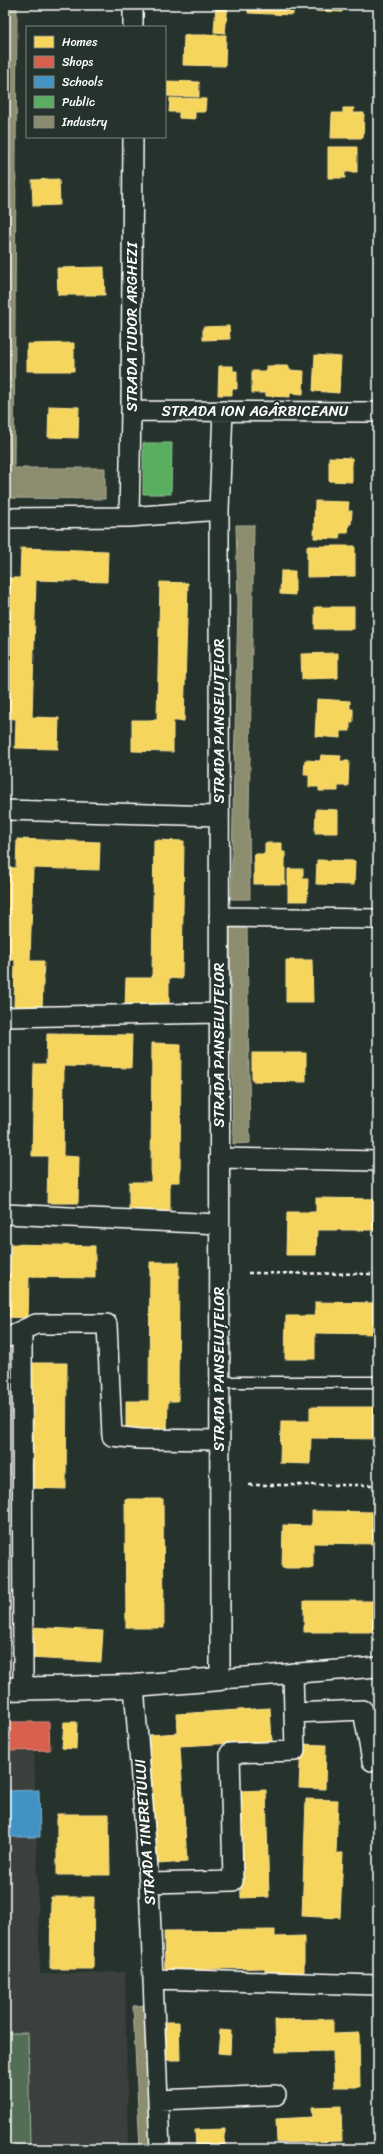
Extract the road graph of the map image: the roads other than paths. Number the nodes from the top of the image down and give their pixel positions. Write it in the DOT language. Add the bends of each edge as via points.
graph roads {
  1 [pos="133,5"];
  2 [pos="133,26"];
  3 [pos="133,138"];
  4 [pos="132,411"];
  5 [pos="223,411"];
  6 [pos="378,412"];
  7 [pos="219,510"];
  8 [pos="129,517"];
  9 [pos="5,518"];
  10 [pos="5,810"];
  11 [pos="219,816"];
  12 [pos="219,918"];
  13 [pos="378,919"];
  14 [pos="219,1013"];
  15 [pos="5,1017"];
  16 [pos="219,1158"];
  17 [pos="378,1161"];
  18 [pos="5,1214"];
  19 [pos="219,1224"];
  20 [pos="13,1334"];
  21 [pos="220,1382"];
  22 [pos="378,1382"];
  23 [pos="220,1440"];
  24 [pos="378,1667"];
  25 [pos="293,1674"];
  26 [pos="220,1679"];
  27 [pos="134,1686"];
  28 [pos="14,1689"];
  29 [pos="294,1713"];
  30 [pos="378,1761"];
  31 [pos="149,1883"];
  32 [pos="153,1979"];
  33 [pos="378,1985"];
  34 [pos="276,2095"];
  35 [pos="158,2100"];
  36 [pos="160,2149"];
  1 -- 2 [label="street"];
  3 -- 4 [label="street, STRADA TUDOR ARGHEZI"];
  4 -- 5 [label="street, STRADA ION AGÂRBICEANU"];
  4 -- 8 [label="street, STRADA TUDOR ARGHEZI"];
  5 -- 6 [label="street, STRADA ION AGÂRBICEANU"];
  5 -- 7 [label="street, STRADA PANSELUȚELOR"];
  7 -- 8 [label="street"];
  7 -- 11 [label="street, STRADA PANSELUȚELOR"];
  8 -- 9 [label="street"];
  10 -- 11 [label="street"];
  11 -- 12 [label="street, STRADA PANSELUȚELOR"];
  12 -- 13 [label="street"];
  12 -- 14 [label="street, STRADA PANSELUȚELOR"];
  14 -- 15 [label="street"];
  14 -- 16 [label="street, STRADA PANSELUȚELOR"];
  16 -- 17 [label="street"];
  16 -- 19 [label="street, STRADA PANSELUȚELOR"];
  18 -- 19 [label="street"];
  19 -- 21 [label="street, STRADA PANSELUȚELOR"];
  20 -- 23 [label="street" via="36,1324 107,1324 112,1436"];
  20 -- 28 [label="street"];
  21 -- 22 [label="lane"];
  21 -- 23 [label="street, STRADA PANSELUȚELOR"];
  23 -- 26 [label="street, STRADA PANSELUȚELOR"];
  24 -- 25 [label="street"];
  25 -- 26 [label="street"];
  25 -- 29 [label="street"];
  26 -- 27 [label="street"];
  27 -- 28 [label="street"];
  27 -- 31 [label="street, STRADA TINERETULUI"];
  29 -- 30 [label="street" via="363,1710 372,1761"];
  29 -- 31 [label="street" via="295,1751 230,1753 233,1881"];
  31 -- 32 [label="street, STRADA TINERETULUI"];
  32 -- 33 [label="street"];
  32 -- 35 [label="street, STRADA TINERETULUI"];
  34 -- 35 [label="street"];
  35 -- 36 [label="street, STRADA TINERETULUI"];
}
